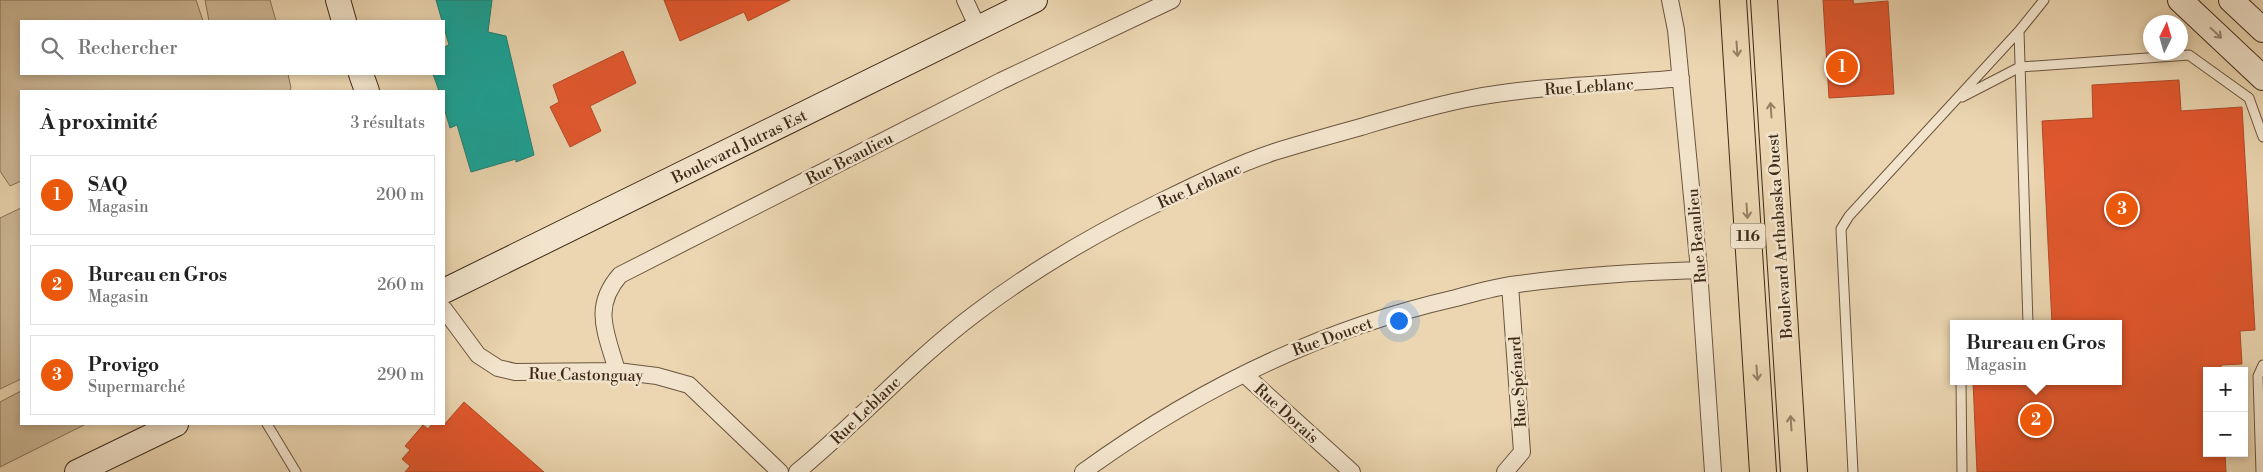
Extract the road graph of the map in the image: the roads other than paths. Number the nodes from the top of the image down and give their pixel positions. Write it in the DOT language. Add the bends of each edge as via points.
graph roads {
  1 [pos="338,0"];
  2 [pos="965,0"];
  3 [pos="1035,0"];
  4 [pos="1172,0"];
  5 [pos="1670,0"];
  6 [pos="1734,0"];
  7 [pos="1764,0"];
  8 [pos="2044,0"];
  9 [pos="2180,0"];
  10 [pos="2231,0"];
  11 [pos="344,20"];
  12 [pos="978,28"];
  13 [pos="2263,30"];
  14 [pos="2019,31"];
  15 [pos="2020,67"];
  16 [pos="361,75"];
  17 [pos="1681,78"];
  18 [pos="2263,78"];
  19 [pos="367,90"];
  20 [pos="1955,100"];
  21 [pos="2263,138"];
  22 [pos="1699,270"];
  23 [pos="1510,285"];
  24 [pos="445,292"];
  25 [pos="445,310"];
  26 [pos="2028,320"];
  27 [pos="2263,365"];
  28 [pos="617,371"];
  29 [pos="1244,374"];
  30 [pos="1961,385"];
  31 [pos="174,425"];
  32 [pos="267,425"];
  33 [pos="77,472"];
  34 [pos="296,472"];
  35 [pos="780,472"];
  36 [pos="797,472"];
  37 [pos="1083,472"];
  38 [pos="1352,472"];
  39 [pos="1505,472"];
  40 [pos="1713,472"];
  41 [pos="1763,472"];
  42 [pos="1794,472"];
  43 [pos="1853,472"];
  44 [pos="1962,472"];
  45 [pos="2261,472"];
  1 -- 11 [label="main road"];
  2 -- 12 [label="street"];
  3 -- 12 [label="main road, Boulevard Jutras Est"];
  4 -- 28 [label="street, Rue Beaulieu" via="1001,81 620,275 603,304 604,324"];
  5 -- 17 [label="street, Rue Beaulieu"];
  6 -- 41 [label="main road, Boulevard Arthabaska Ouest / 116, one-way"];
  42 -- 7 [label="main road, Boulevard Arthabaska Ouest / 116, one-way"];
  8 -- 14 [label="lane"];
  9 -- 18 [label="main road, one-way"];
  10 -- 13 [label="main road"];
  12 -- 24 [label="main road, Boulevard Jutras Est"];
  14 -- 15 [label="lane"];
  14 -- 20 [label="lane"];
  15 -- 20 [label="lane"];
  15 -- 21 [label="lane" via="2189,55 2249,98"];
  15 -- 26 [label="lane"];
  16 -- 19 [label="main road"];
  17 -- 22 [label="street, Rue Beaulieu"];
  17 -- 36 [label="street, Rue Leblanc" via="1565,86 1456,102 1272,153 1193,185 1048,262 975,314 908,368"];
  20 -- 43 [label="lane" via="1849,216 1841,229"];
  22 -- 23 [label="street, Rue Doucet" via="1611,274"];
  22 -- 40 [label="street, Rue Beaulieu"];
  23 -- 29 [label="street, Rue Doucet" via="1400,312 1314,341"];
  23 -- 39 [label="street, Rue Spénard" via="1522,452"];
  25 -- 28 [label="street, Rue Castonguay" via="478,355 498,368 515,372"];
  27 -- 45 [label="lane" via="2258,376"];
  28 -- 35 [label="street, Rue Castonguay" via="657,376 689,385"];
  29 -- 37 [label="street, Rue Doucet" via="1124,442"];
  29 -- 38 [label="street, Rue Dorais"];
  30 -- 44 [label="lane"];
  31 -- 33 [label="main road"];
  32 -- 34 [label="lane"];
}
